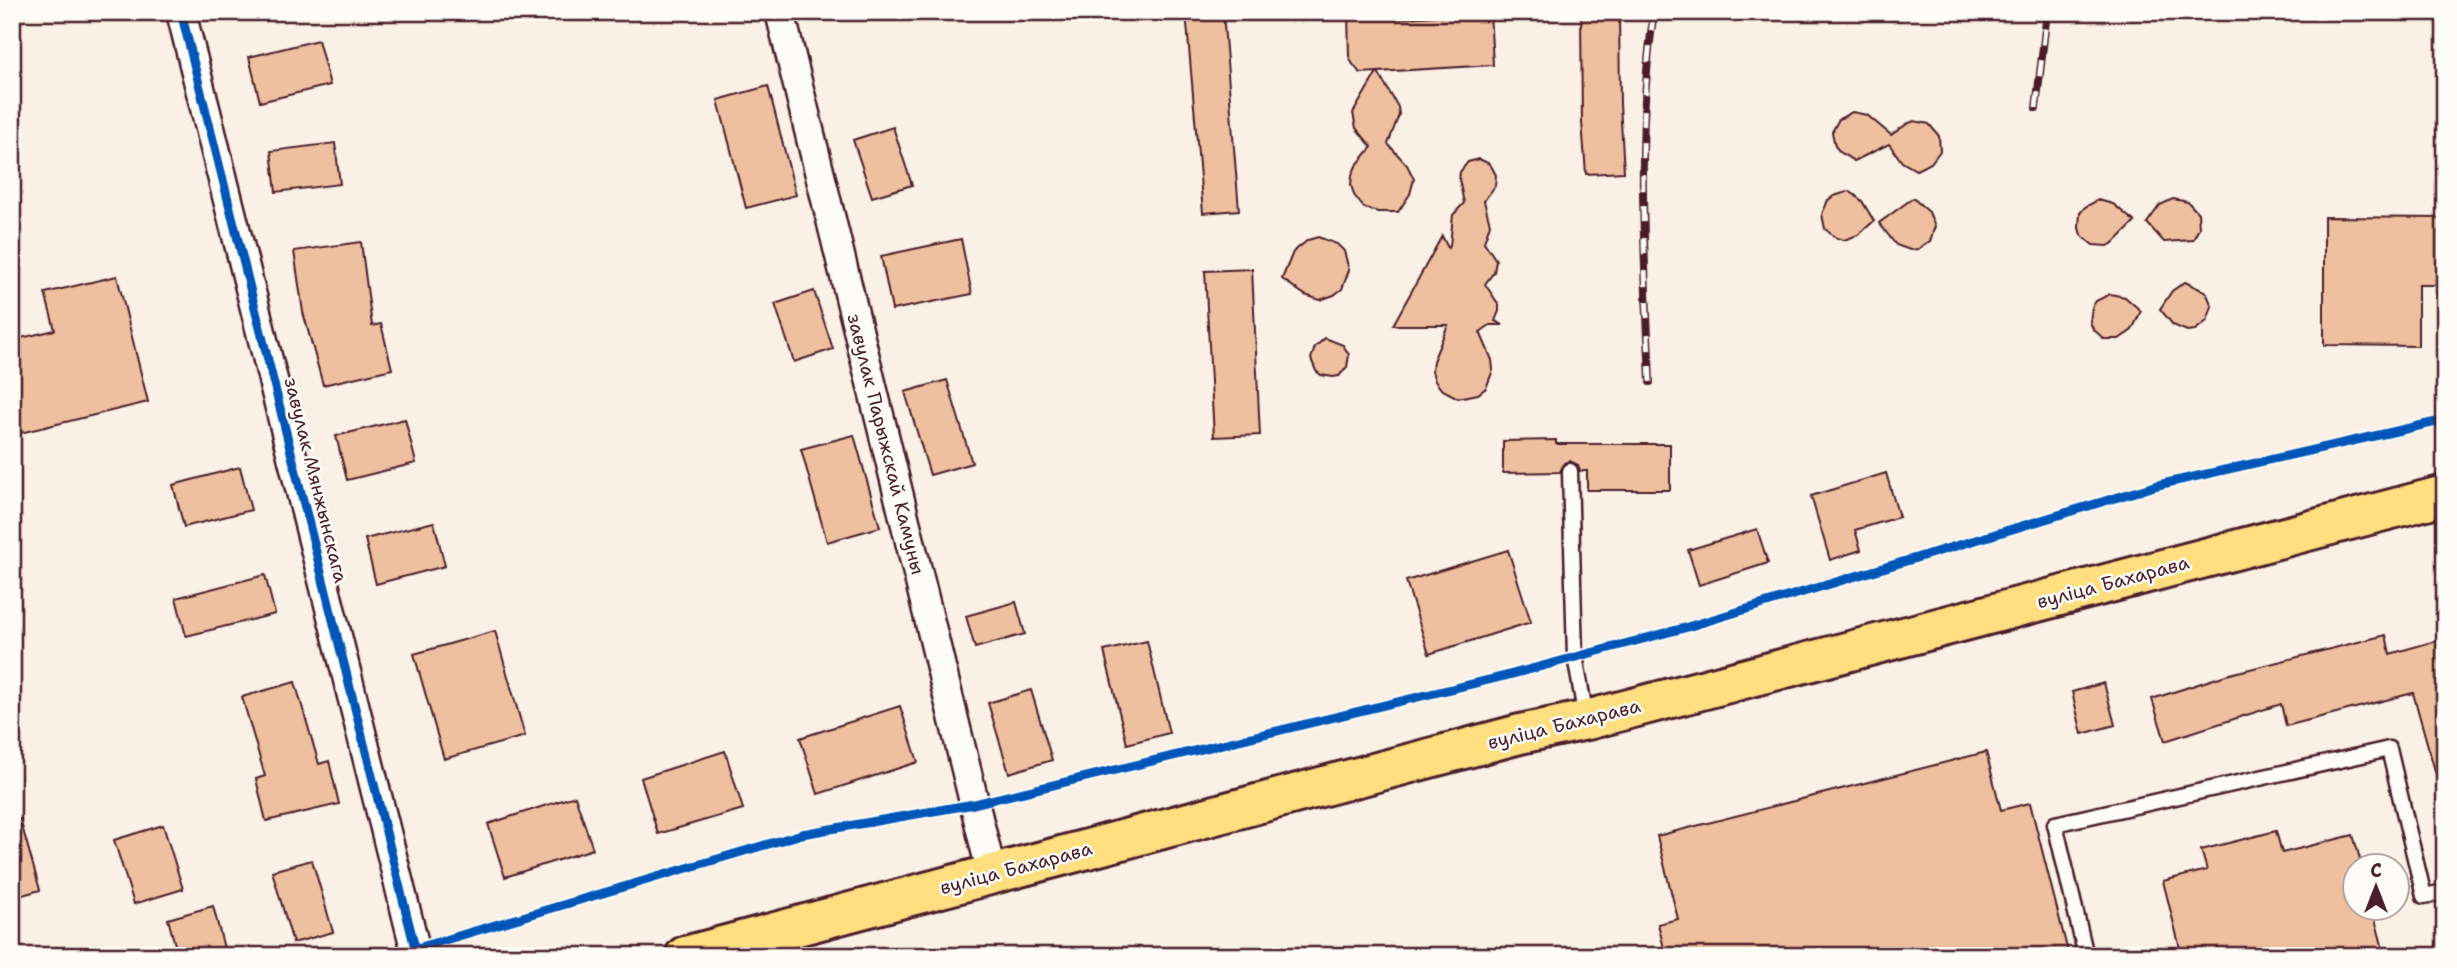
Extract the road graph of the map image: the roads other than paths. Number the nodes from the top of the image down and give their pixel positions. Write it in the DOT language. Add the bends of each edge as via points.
graph roads {
  1 [pos="181,12"];
  2 [pos="780,12"];
  3 [pos="1570,471"];
  4 [pos="2445,495"];
  5 [pos="1587,720"];
  6 [pos="992,875"];
  7 [pos="2445,891"];
  8 [pos="417,956"];
  9 [pos="685,956"];
  10 [pos="2085,956"];
  1 -- 8 [label="street, завулак Мянжынскага"];
  2 -- 6 [label="street, завулак Парыжскай Камуны"];
  3 -- 5 [label="lane" via="1575,656"];
  4 -- 5 [label="main road, вуліца Бахарава"];
  5 -- 6 [label="main road, вуліца Бахарава"];
  6 -- 9 [label="main road, вуліца Бахарава"];
  7 -- 10 [label="lane" via="2424,896 2389,749 2055,824"];
}
